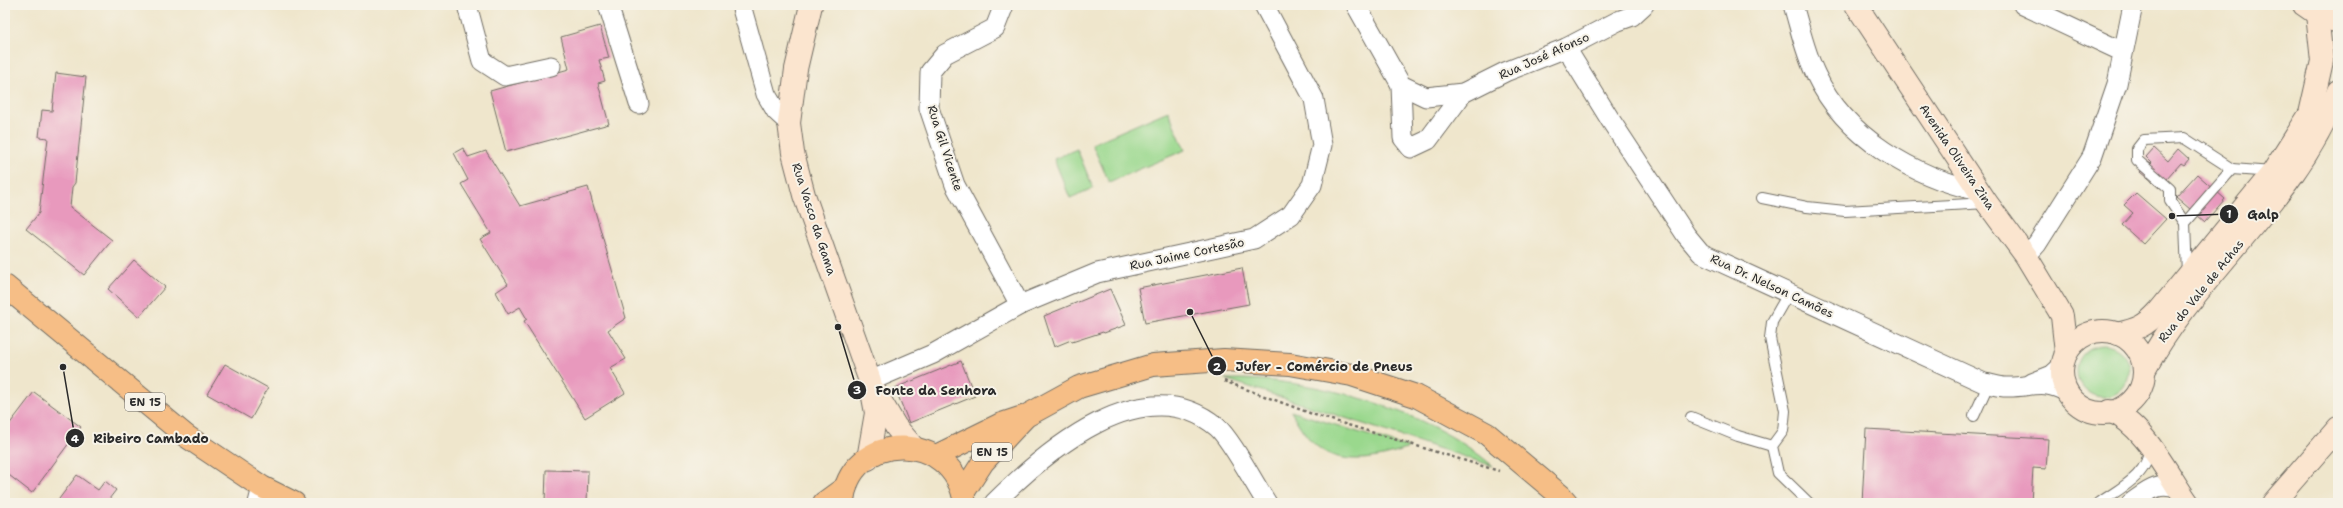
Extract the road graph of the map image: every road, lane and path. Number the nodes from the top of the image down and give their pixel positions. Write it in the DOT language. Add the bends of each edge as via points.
graph roads {
  1 [pos="467,5"];
  2 [pos="608,5"];
  3 [pos="741,5"];
  4 [pos="811,5"];
  5 [pos="1004,5"];
  6 [pos="1264,5"];
  7 [pos="1356,5"];
  8 [pos="1644,5"];
  9 [pos="1793,5"];
  10 [pos="1856,5"];
  11 [pos="2023,5"];
  12 [pos="2133,5"];
  13 [pos="2310,10"];
  14 [pos="1620,13"];
  15 [pos="2338,22"];
  16 [pos="1566,48"];
  17 [pos="2123,52"];
  18 [pos="551,66"];
  19 [pos="1401,85"];
  20 [pos="2338,91"];
  21 [pos="1463,93"];
  22 [pos="639,104"];
  23 [pos="789,123"];
  24 [pos="2232,169"];
  25 [pos="2273,172"];
  26 [pos="1983,197"];
  27 [pos="1762,198"];
  28 [pos="2271,204"];
  29 [pos="2185,223"];
  30 [pos="2026,256"];
  31 [pos="2216,272"];
  32 [pos="2187,278"];
  33 [pos="5,286"];
  34 [pos="1788,294"];
  35 [pos="1020,305"];
  36 [pos="2058,309"];
  37 [pos="2108,332"];
  38 [pos="2064,359"];
  39 [pos="2144,371"];
  40 [pos="870,381"];
  41 [pos="1222,381"];
  42 [pos="1989,384"];
  43 [pos="2027,384"];
  44 [pos="2067,392"];
  45 [pos="2135,396"];
  46 [pos="2109,412"];
  47 [pos="1026,416"];
  48 [pos="1974,416"];
  49 [pos="1690,417"];
  50 [pos="2338,428"];
  51 [pos="2145,441"];
  52 [pos="1772,446"];
  53 [pos="914,448"];
  54 [pos="936,456"];
  55 [pos="868,458"];
  56 [pos="1507,473"];
  57 [pos="260,495"];
  58 [pos="845,495"];
  59 [pos="2182,496"];
  60 [pos="964,498"];
  61 [pos="294,503"];
  62 [pos="824,503"];
  63 [pos="994,503"];
  64 [pos="1267,503"];
  65 [pos="1567,503"];
  66 [pos="1809,503"];
  67 [pos="2099,503"];
  68 [pos="2131,503"];
  69 [pos="2273,503"];
  1 -- 18 [label="street" via="482,61 505,76"];
  2 -- 22 [label="street"];
  3 -- 23 [label="street" via="766,94 776,111"];
  4 -- 23 [label="main road, Rua Vasco da Gama" via="796,69"];
  5 -- 35 [label="street, Rua Gil Vicente" via="996,28 945,54 930,72 930,108 955,185"];
  6 -- 35 [label="street, Rua Jaime Cortesão" via="1314,99 1322,145 1312,185 1291,215 1254,239 1097,274"];
  7 -- 19 [label="street, Rua José Afonso"];
  8 -- 14 [label="street, Rua José Afonso" via="1632,16"];
  9 -- 26 [label="street" via="1816,74 1836,106 1866,138 1897,159"];
  10 -- 26 [label="main road, Avenida Oliveira Zina"];
  11 -- 17 [label="street"];
  12 -- 17 [label="street"];
  13 -- 15 [label="main road"];
  13 -- 25 [label="main road, Rua do Vale de Achas" via="2322,61 2310,114"];
  14 -- 16 [label="street, Rua José Afonso"];
  16 -- 21 [label="street, Rua José Afonso" via="1505,72"];
  16 -- 34 [label="street, Rua Dr. Nelson Camões" via="1570,58 1686,235 1702,253"];
  17 -- 30 [label="street" via="2117,84 2092,157 2037,244"];
  19 -- 21 [label="street, Rua José Afonso" via="1426,96"];
  19 -- 21 [label="street, Rua José Afonso" via="1402,138 1411,148 1428,140"];
  20 -- 28 [label="main road, Rua do Vale de Achas" via="2327,121"];
  23 -- 40 [label="main road, Rua Vasco da Gama" via="793,153 804,195"];
  24 -- 25 [label="lane"];
  24 -- 29 [label="lane"];
  24 -- 29 [label="lane" via="2184,138 2144,140 2137,149 2137,160 2170,189 2170,201"];
  25 -- 28 [label="main road"];
  25 -- 32 [label="main road, Rua do Vale de Achas"];
  26 -- 27 [label="lane" via="1845,211"];
  26 -- 30 [label="main road, Avenida Oliveira Zina"];
  28 -- 31 [label="main road, Rua do Vale de Achas"];
  29 -- 32 [label="lane"];
  30 -- 36 [label="main road, Avenida Oliveira Zina"];
  31 -- 32 [label="main road"];
  31 -- 39 [label="main road, Rua do Vale de Achas" via="2162,338"];
  32 -- 37 [label="main road, Rua do Vale de Achas" via="2148,324 2136,330"];
  33 -- 57 [label="main road, EN 15"];
  34 -- 42 [label="street, Rua Dr. Nelson Camões"];
  34 -- 52 [label="lane" via="1772,322 1770,338 1785,412 1783,431"];
  35 -- 40 [label="street, Rua Jaime Cortesão" via="933,354"];
  36 -- 37 [label="main road"];
  36 -- 38 [label="main road, Avenida Oliveira Zina" via="2062,316"];
  37 -- 38 [label="main road" via="2086,334 2074,342"];
  37 -- 39 [label="main road" via="2125,337 2135,346"];
  38 -- 43 [label="street, Rua Dr. Nelson Camões" via="2052,375"];
  38 -- 44 [label="main road, Avenida Oliveira Zina" via="2062,379"];
  39 -- 45 [label="main road" via="2142,384"];
  40 -- 53 [label="main road, Rua Vasco da Gama" via="896,428"];
  40 -- 55 [label="main road, Rua Vasco da Gama" via="876,413"];
  41 -- 56 [label="path" via="1315,415"];
  42 -- 43 [label="street, Rua Dr. Nelson Camões" via="2006,387"];
  42 -- 48 [label="lane"];
  43 -- 44 [label="street, Rua Dr. Nelson Camões" via="2049,384"];
  44 -- 46 [label="main road" via="2087,409"];
  45 -- 46 [label="main road" via="2126,406"];
  45 -- 51 [label="main road"];
  46 -- 51 [label="main road" via="2125,419"];
  47 -- 54 [label="main road, EN 15" via="999,425"];
  47 -- 60 [label="main road, EN 15" via="983,462"];
  47 -- 65 [label="main road, EN 15" via="1079,387 1153,365 1224,360 1290,364 1352,375 1416,396 1487,434"];
  49 -- 52 [label="lane"];
  50 -- 69 [label="main road"];
  51 -- 59 [label="main road"];
  51 -- 67 [label="lane" via="2149,453 2140,473"];
  52 -- 66 [label="lane" via="1778,473"];
  53 -- 54 [label="main road"];
  53 -- 55 [label="main road" via="890,449"];
  54 -- 60 [label="main road" via="953,472"];
  55 -- 58 [label="main road" via="859,466"];
  57 -- 61 [label="main road, EN 15"];
  58 -- 62 [label="main road"];
  59 -- 68 [label="street" via="2166,484 2157,486"];
  63 -- 64 [label="street" via="1061,444 1130,409 1164,406 1186,411 1218,428"];
}
